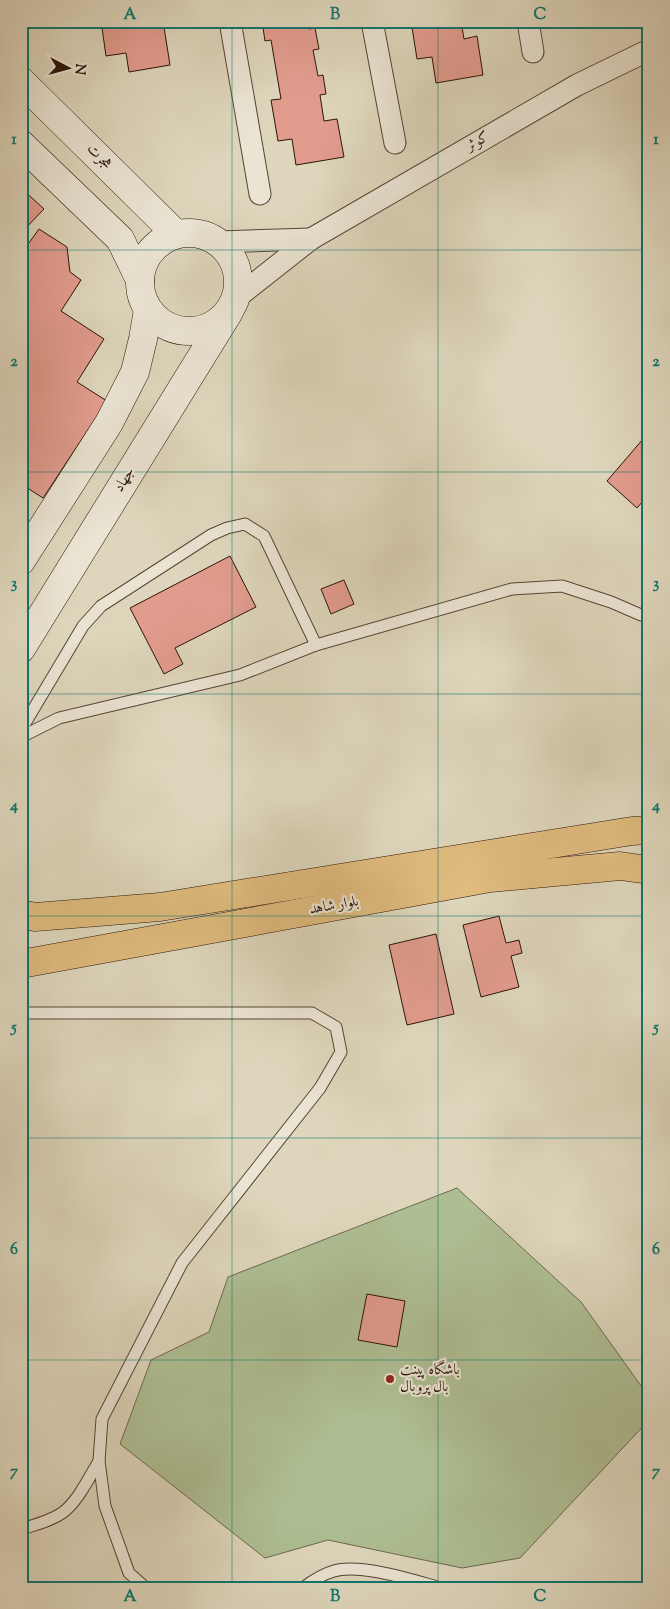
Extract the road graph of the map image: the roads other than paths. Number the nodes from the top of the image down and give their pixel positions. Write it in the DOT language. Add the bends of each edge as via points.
graph roads {
  1 [pos="230,21"];
  2 [pos="372,21"];
  3 [pos="528,21"];
  4 [pos="649,50"];
  5 [pos="533,52"];
  6 [pos="21,81"];
  7 [pos="395,143"];
  8 [pos="21,144"];
  9 [pos="260,194"];
  10 [pos="176,234"];
  11 [pos="311,239"];
  12 [pos="218,242"];
  13 [pos="140,280"];
  14 [pos="233,305"];
  15 [pos="148,310"];
  16 [pos="21,562"];
  17 [pos="649,615"];
  18 [pos="316,645"];
  19 [pos="21,649"];
  20 [pos="21,730"];
  21 [pos="21,737"];
  22 [pos="649,830"];
  23 [pos="649,870"];
  24 [pos="21,914"];
  25 [pos="21,964"];
  26 [pos="21,1013"];
  27 [pos="99,1461"];
  28 [pos="21,1528"];
  29 [pos="146,1588"];
  30 [pos="303,1588"];
  31 [pos="442,1588"];
  1 -- 9 [label="street"];
  2 -- 7 [label="street"];
  3 -- 5 [label="street"];
  4 -- 11 [label="street, کوثر" via="577,85"];
  6 -- 10 [label="main road, هجرت"];
  8 -- 13 [label="main road" via="120,238"];
  10 -- 12 [label="main road" via="191,232"];
  10 -- 13 [label="main road" via="150,251"];
  11 -- 12 [label="street, کوثر"];
  11 -- 14 [label="street, کوثر"];
  12 -- 14 [label="main road" via="236,267 239,282"];
  13 -- 15 [label="main road" via="141,295"];
  14 -- 15 [label="main road" via="218,323 204,330 188,332 172,329"];
  14 -- 19 [label="main road, جهاد"];
  15 -- 16 [label="main road" via="135,372 114,415"];
  17 -- 18 [label="lane" via="641,615 562,586 512,589"];
  18 -- 20 [label="lane" via="264,536 246,524 227,528 101,606 83,626"];
  18 -- 21 [label="lane" via="240,674 59,718"];
  22 -- 24 [label="main road, بلوار شاهد" via="160,907 35,917"];
  23 -- 25 [label="main road, بلوار شاهد" via="620,866 490,878"];
  26 -- 27 [label="lane" via="312,1013 336,1027 341,1052 320,1088 182,1263 102,1419"];
  27 -- 28 [label="lane" via="64,1512 47,1521"];
  27 -- 29 [label="lane" via="104,1506 129,1573"];
  30 -- 31 [label="lane" via="335,1570 363,1569"];
}
